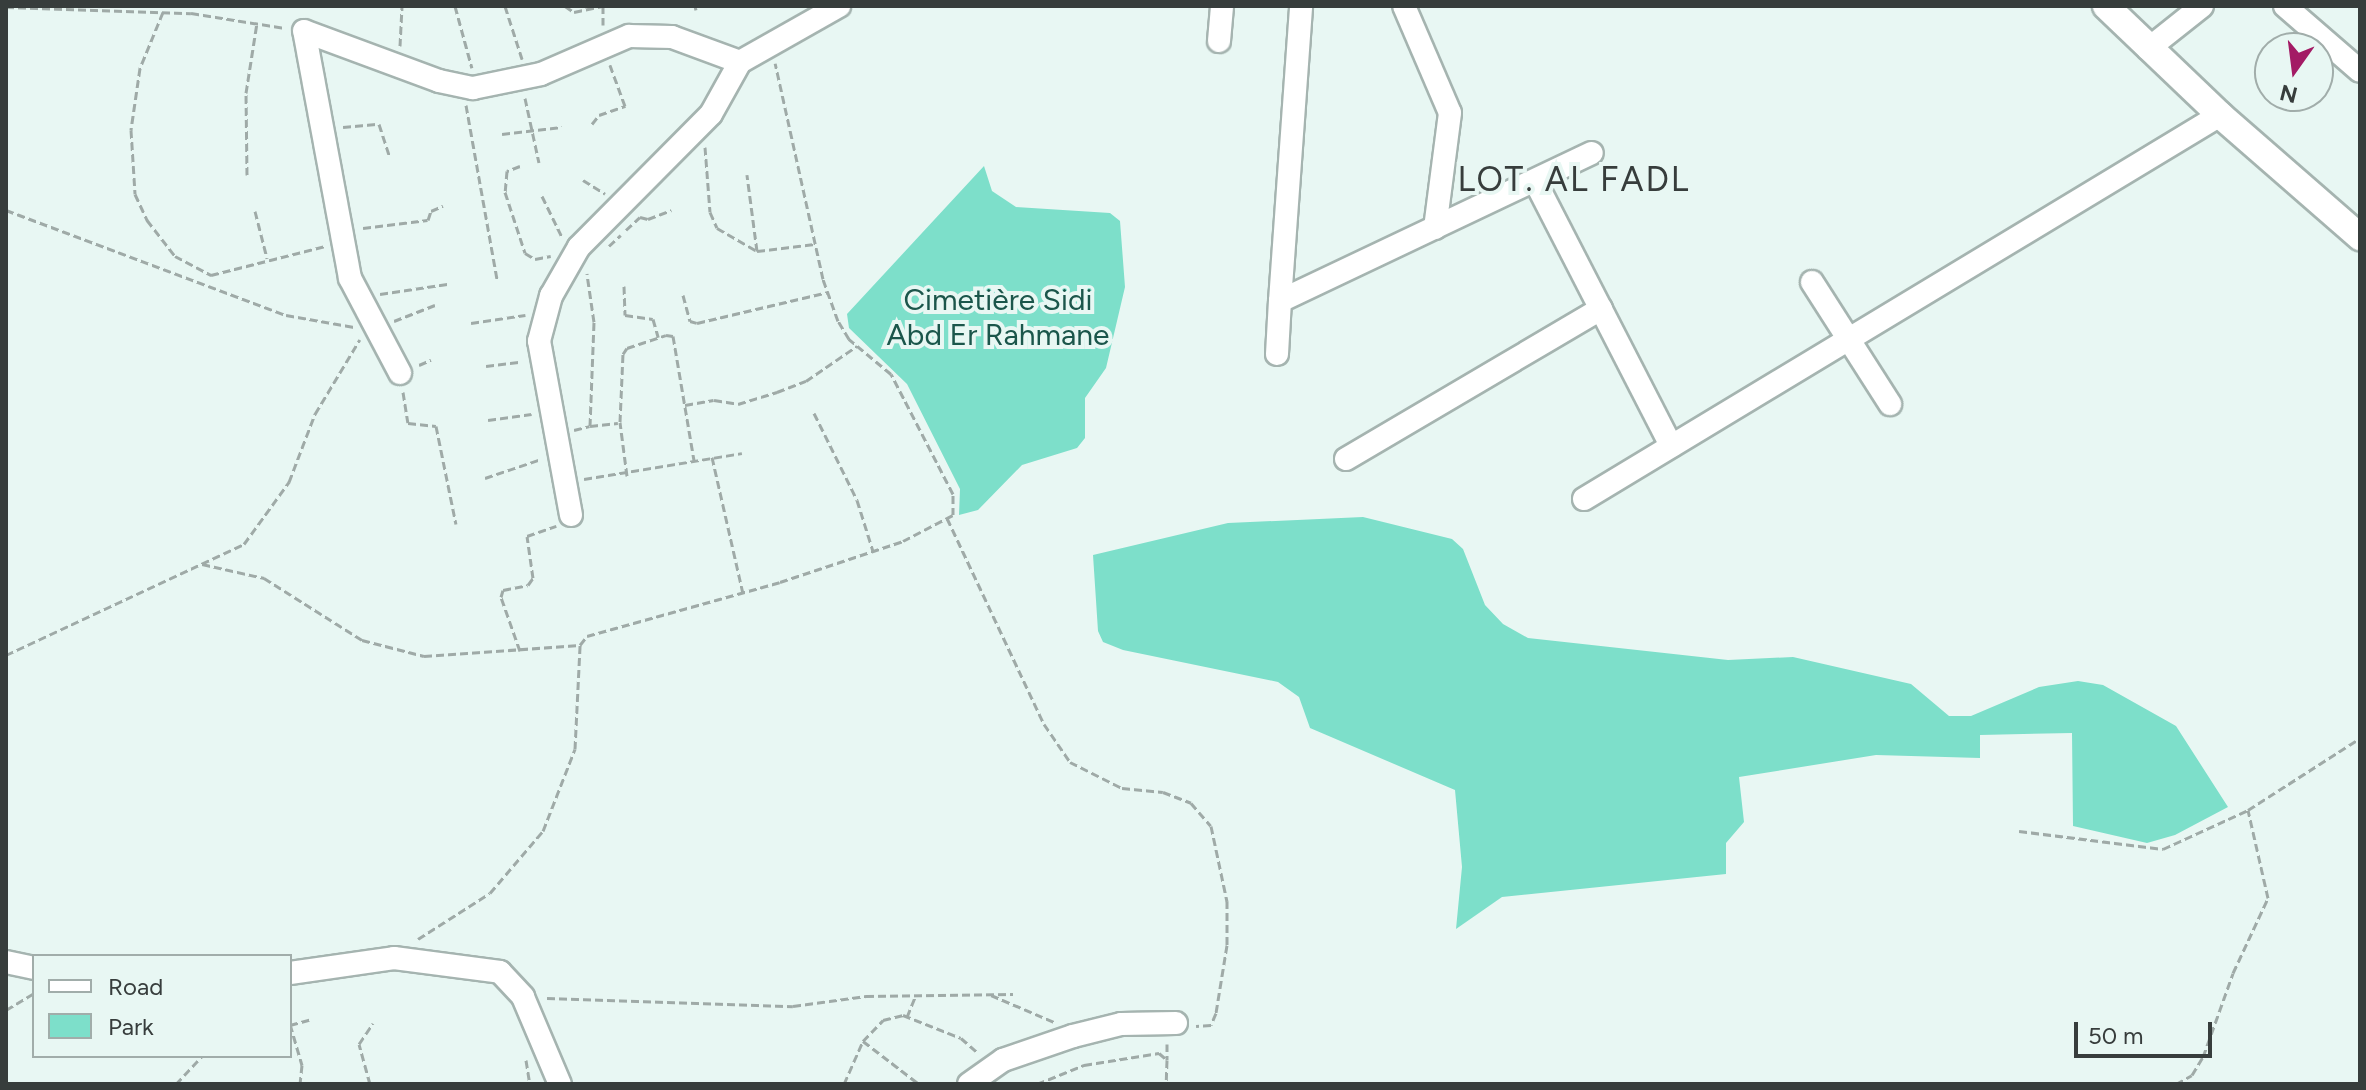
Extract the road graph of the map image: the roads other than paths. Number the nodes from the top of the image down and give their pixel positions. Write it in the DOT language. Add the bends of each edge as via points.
graph roads {
  1 [pos="839,6"];
  2 [pos="1222,6"];
  3 [pos="1301,6"];
  4 [pos="1404,6"];
  5 [pos="2106,6"];
  6 [pos="2202,6"];
  7 [pos="2285,6"];
  8 [pos="1219,41"];
  9 [pos="2148,49"];
  10 [pos="740,62"];
  11 [pos="2360,71"];
  12 [pos="2220,115"];
  13 [pos="1592,153"];
  14 [pos="1535,181"];
  15 [pos="1435,228"];
  16 [pos="2360,237"];
  17 [pos="1812,282"];
  18 [pos="1280,301"];
  19 [pos="1601,309"];
  20 [pos="1849,338"];
  21 [pos="1277,354"];
  22 [pos="400,373"];
  23 [pos="1890,404"];
  24 [pos="1671,446"];
  25 [pos="1346,459"];
  26 [pos="1584,499"];
  27 [pos="571,515"];
  28 [pos="6,962"];
  29 [pos="32,968"];
  30 [pos="292,973"];
  31 [pos="1176,1023"];
  32 [pos="560,1084"];
  33 [pos="969,1084"];
  1 -- 10 [label="street"];
  2 -- 8 [label="street"];
  3 -- 18 [label="street"];
  4 -- 15 [label="street" via="1450,113"];
  5 -- 9 [label="street"];
  6 -- 9 [label="street"];
  7 -- 11 [label="street"];
  9 -- 12 [label="street"];
  10 -- 22 [label="street" via="672,37 629,36 524,78 470,86 304,31 340,237 358,298"];
  10 -- 27 [label="street" via="699,128 616,205 547,309 539,341 541,360"];
  12 -- 16 [label="street"];
  12 -- 20 [label="street"];
  13 -- 14 [label="street"];
  14 -- 15 [label="street"];
  14 -- 19 [label="street"];
  15 -- 18 [label="street"];
  17 -- 20 [label="street"];
  18 -- 21 [label="street"];
  19 -- 24 [label="street"];
  19 -- 25 [label="street"];
  20 -- 23 [label="street"];
  20 -- 24 [label="street"];
  24 -- 26 [label="street"];
  28 -- 29 [label="street"];
  30 -- 32 [label="street" via="394,958 484,967 508,978 523,997"];
  31 -- 33 [label="street" via="1121,1024 1073,1036 992,1066"];
}
